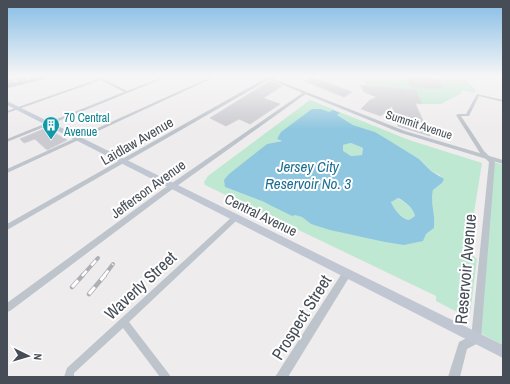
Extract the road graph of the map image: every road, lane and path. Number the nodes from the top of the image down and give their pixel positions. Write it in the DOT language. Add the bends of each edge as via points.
graph roads {
  1 [pos="56,94"];
  2 [pos="122,94"];
  3 [pos="176,94"];
  4 [pos="243,94"];
  5 [pos="304,94"];
  6 [pos="307,94"];
  7 [pos="503,95"];
  8 [pos="503,101"];
  9 [pos="7,103"];
  10 [pos="17,108"];
  11 [pos="7,112"];
  12 [pos="48,124"];
  13 [pos="77,139"];
  14 [pos="7,141"];
  15 [pos="488,158"];
  16 [pos="124,162"];
  17 [pos="503,162"];
  18 [pos="7,171"];
  19 [pos="173,187"];
  20 [pos="235,218"];
  21 [pos="7,227"];
  22 [pos="347,273"];
  23 [pos="7,308"];
  24 [pos="123,321"];
  25 [pos="476,338"];
  26 [pos="503,352"];
  27 [pos="69,377"];
  28 [pos="166,377"];
  29 [pos="281,377"];
  30 [pos="454,377"];
  1 -- 10 [label="street"];
  2 -- 12 [label="street"];
  3 -- 13 [label="street"];
  4 -- 16 [label="street, Laidlaw Avenue"];
  5 -- 19 [label="street, Jefferson Avenue"];
  6 -- 15 [label="street, Summit Avenue" via="403,132"];
  7 -- 8 [label="street"];
  8 -- 15 [label="street" via="478,95 467,115 458,115"];
  9 -- 10 [label="main road, Central Avenue"];
  10 -- 11 [label="street"];
  10 -- 12 [label="main road, Central Avenue"];
  12 -- 13 [label="main road, Central Avenue"];
  12 -- 14 [label="street"];
  13 -- 16 [label="main road, Central Avenue"];
  13 -- 18 [label="street"];
  15 -- 17 [label="street, Summit Avenue"];
  15 -- 25 [label="street, Reservoir Avenue" via="492,162"];
  16 -- 19 [label="main road, Central Avenue"];
  16 -- 21 [label="street, Laidlaw Avenue"];
  19 -- 20 [label="main road, Central Avenue"];
  19 -- 23 [label="street, Jefferson Avenue"];
  20 -- 22 [label="main road, Central Avenue"];
  20 -- 24 [label="street, Waverly Street"];
  22 -- 25 [label="main road, Central Avenue"];
  22 -- 29 [label="street, Prospect Street"];
  24 -- 27 [label="street, Waverly Street" via="70,371"];
  24 -- 28 [label="street"];
  25 -- 26 [label="main road, Central Avenue"];
  25 -- 30 [label="street, Reservoir Avenue" via="463,346"];
}
